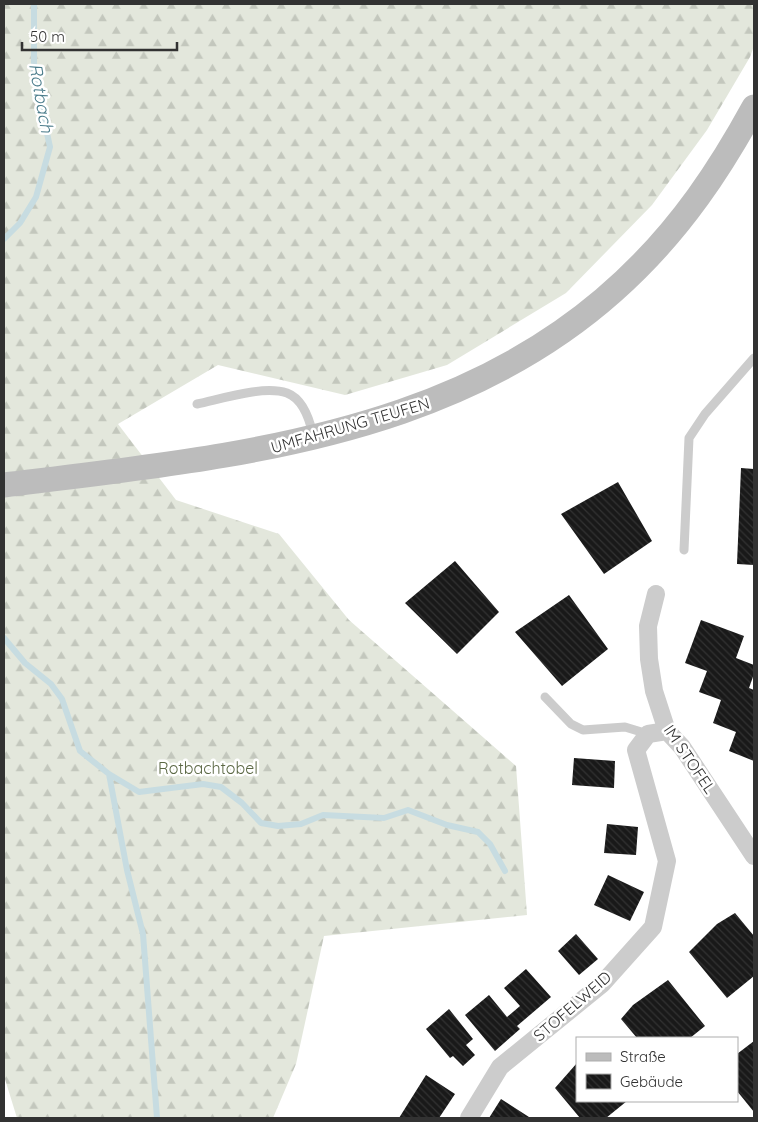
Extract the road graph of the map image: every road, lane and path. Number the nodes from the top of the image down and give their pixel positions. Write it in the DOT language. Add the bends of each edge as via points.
graph roads {
  1 [pos="754,107"];
  2 [pos="754,358"];
  3 [pos="197,404"];
  4 [pos="314,438"];
  5 [pos="4,485"];
  6 [pos="684,550"];
  7 [pos="656,594"];
  8 [pos="545,697"];
  9 [pos="667,730"];
  10 [pos="648,734"];
  11 [pos="754,856"];
  12 [pos="469,1118"];
  1 -- 4 [label="main road, UMFAHRUNG TEUFEN" via="697,199 635,270 569,327 488,376 441,398 390,417"];
  2 -- 6 [label="lane" via="704,414 689,438"];
  3 -- 4 [label="lane" via="261,391 287,393 309,418"];
  4 -- 5 [label="main road, UMFAHRUNG TEUFEN" via="264,450 164,466"];
  7 -- 9 [label="street, IM STOFEL" via="648,626 649,660 654,691"];
  8 -- 10 [label="lane" via="571,724 583,730 625,727"];
  9 -- 10 [label="street"];
  9 -- 11 [label="street, IM STOFEL" via="682,747"];
  10 -- 12 [label="street, STOFELWEID" via="636,750 667,861 653,927 602,984 500,1066"];
}
